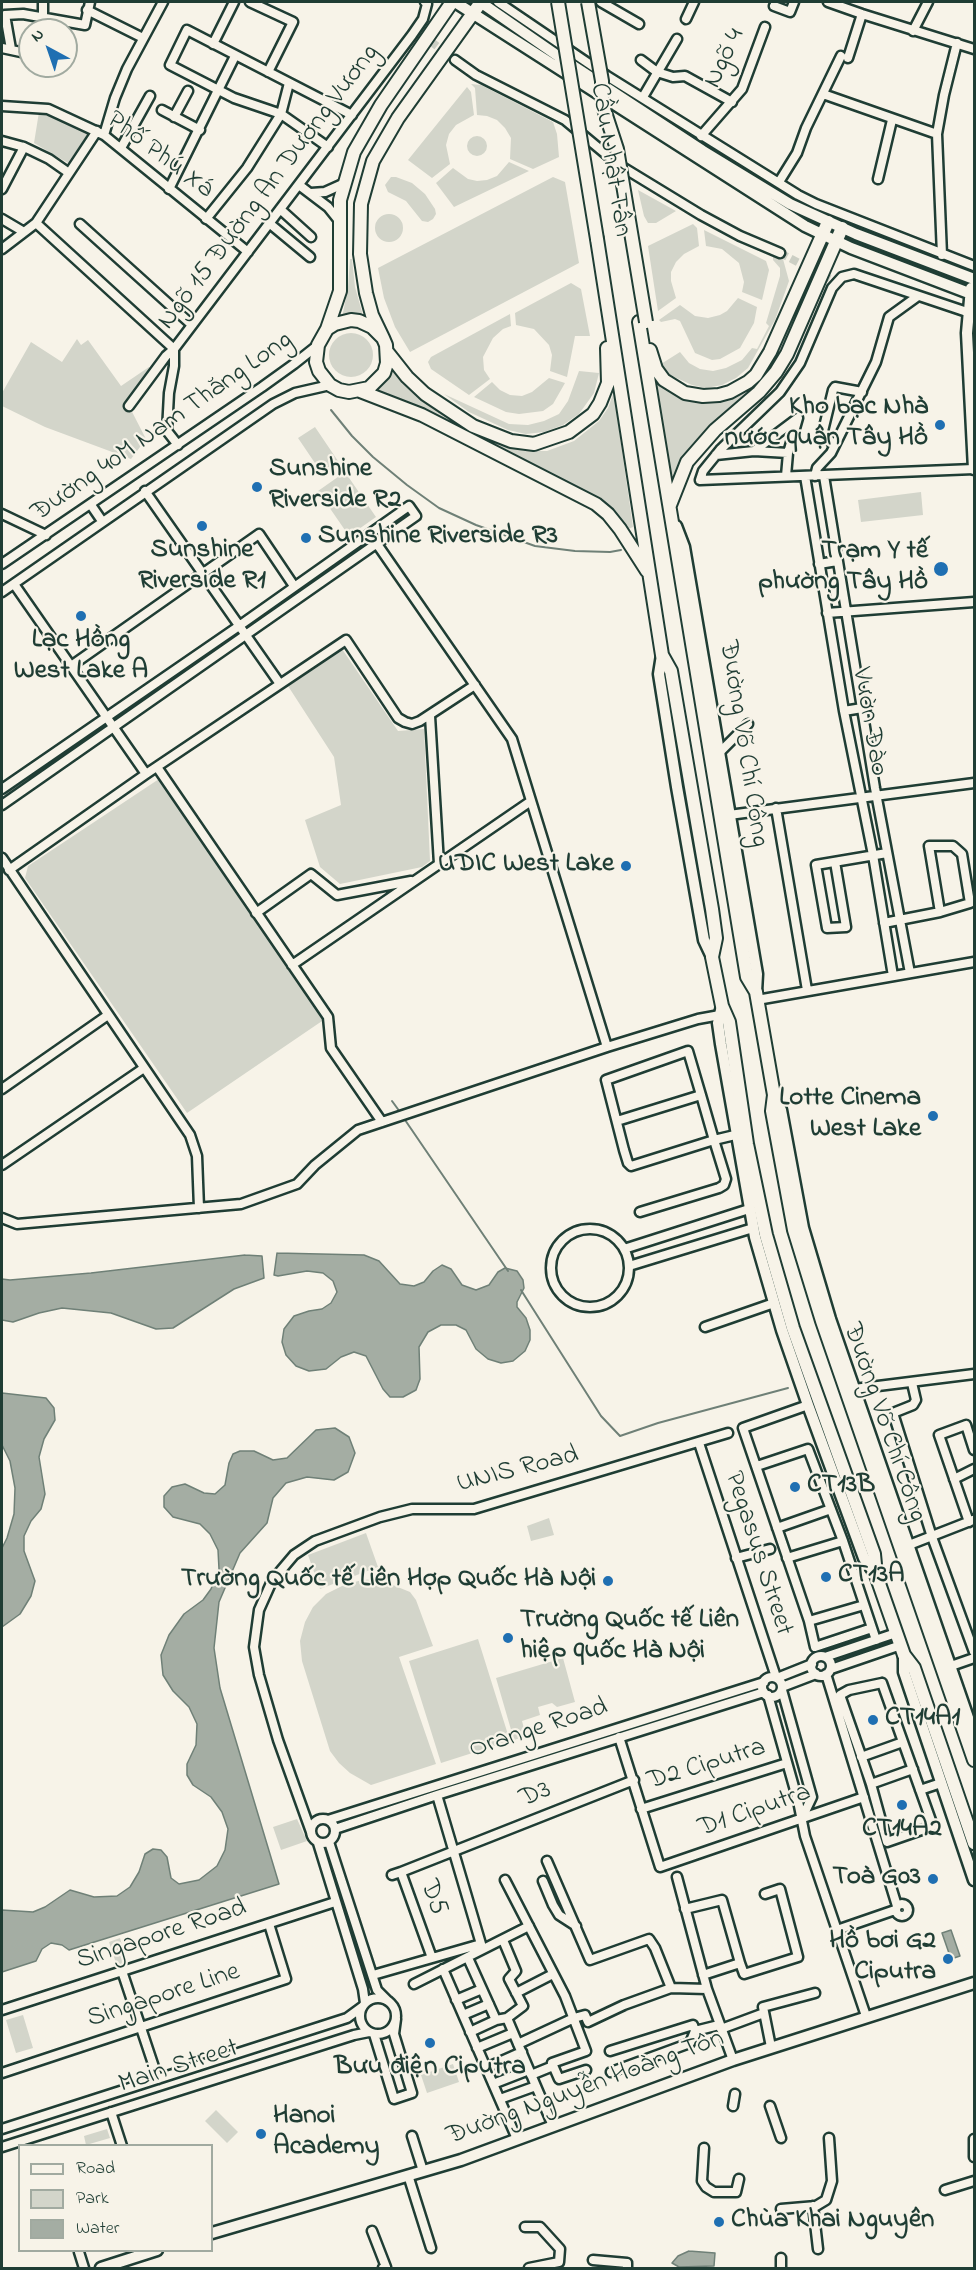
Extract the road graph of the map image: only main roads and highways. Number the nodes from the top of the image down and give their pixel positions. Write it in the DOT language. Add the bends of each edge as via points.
graph roads {
  1 [pos="454,2"];
  2 [pos="480,2"];
  3 [pos="556,2"];
  4 [pos="588,2"];
  5 [pos="473,13"];
  6 [pos="828,222"];
  7 [pos="842,228"];
  8 [pos="823,234"];
  9 [pos="835,241"];
  10 [pos="974,279"];
  11 [pos="972,294"];
  12 [pos="643,322"];
  13 [pos="608,325"];
  14 [pos="327,329"];
  15 [pos="383,338"];
  16 [pos="388,353"];
  17 [pos="360,391"];
  18 [pos="974,469"];
  19 [pos="669,506"];
  20 [pos="650,574"];
  21 [pos="757,996"];
  22 [pos="721,1010"];
  23 [pos="774,1095"];
  24 [pos="840,1346"];
  25 [pos="835,1359"];
  26 [pos="876,1575"];
  27 [pos="900,1644"];
  28 [pos="975,1735"];
  29 [pos="975,1760"];
  30 [pos="975,1843"];
  31 [pos="975,1880"];
  32 [pos="975,1973"];
  33 [pos="971,1987"];
  34 [pos="213,2233"];
  35 [pos="151,2252"];
  36 [pos="101,2268"];
  1 -- 5 [label="main road"];
  1 -- 14 [label="highway" via="381,105 354,152 340,200 339,291"];
  2 -- 5 [label="highway"];
  2 -- 6 [label="main road" via="702,151"];
  3 -- 13 [label="highway, Cầu Nhật Tân, bridge" via="597,238 595,269"];
  4 -- 12 [label="highway, Cầu Nhật Tân, bridge" via="602,103 617,149"];
  5 -- 8 [label="main road" via="784,214"];
  5 -- 15 [label="highway" via="398,118 373,161 361,204 360,254 366,293"];
  6 -- 7 [label="main road"];
  6 -- 8 [label="highway"];
  7 -- 9 [label="highway"];
  7 -- 10 [label="main road"];
  8 -- 9 [label="main road"];
  8 -- 12 [label="highway" via="763,364 756,375 730,392 695,395 664,380 651,357"];
  9 -- 11 [label="main road"];
  9 -- 19 [label="highway" via="803,320 776,372 687,462"];
  10 -- 11 [label="main road"];
  11 -- 18 [label="main road" via="967,333"];
  12 -- 19 [label="highway, Đường Võ Chí Công"];
  13 -- 16 [label="highway" via="608,383 600,403 593,414 569,432 534,444 511,441 473,426 425,394"];
  13 -- 20 [label="highway, Đường Võ Chí Công"];
  14 -- 15 [label="highway" via="342,321 359,321"];
  14 -- 17 [label="highway" via="318,345 316,362 323,379 339,390"];
  15 -- 16 [label="highway"];
  16 -- 17 [label="highway" via="384,373"];
  17 -- 20 [label="highway" via="422,415 596,504 620,529"];
  19 -- 21 [label="highway, Đường Võ Chí Công" via="747,977"];
  19 -- 21 [label="main road, Đường Võ Chí Công" via="684,547 758,974"];
  20 -- 22 [label="highway, Đường Võ Chí Công" via="712,909 716,938 712,957"];
  21 -- 23 [label="highway, Đường Võ Chí Công"];
  22 -- 26 [label="highway, Đường Võ Chí Công" via="729,1022 747,1144 766,1235 793,1328 874,1554"];
  22 -- 26 [label="main road, Đường Võ Chí Công" via="721,1044 753,1228 808,1405 864,1558"];
  23 -- 24 [label="main road, Đường Võ Chí Công" via="781,1110 803,1228"];
  23 -- 25 [label="highway, Đường Võ Chí Công" via="772,1111 794,1230"];
  24 -- 25 [label="highway"];
  24 -- 28 [label="main road, Đường Võ Chí Công"];
  25 -- 29 [label="highway, Đường Võ Chí Công"];
  26 -- 27 [label="highway, Đường Võ Chí Công"];
  27 -- 30 [label="highway, Đường Võ Chí Công" via="914,1668"];
  27 -- 31 [label="main road, Đường Võ Chí Công" via="904,1672"];
  32 -- 33 [label="main road"];
  33 -- 34 [label="main road, Đường Nguyễn Hoàng Tôn" via="771,2047 423,2171"];
  35 -- 36 [label="main road"];
}
